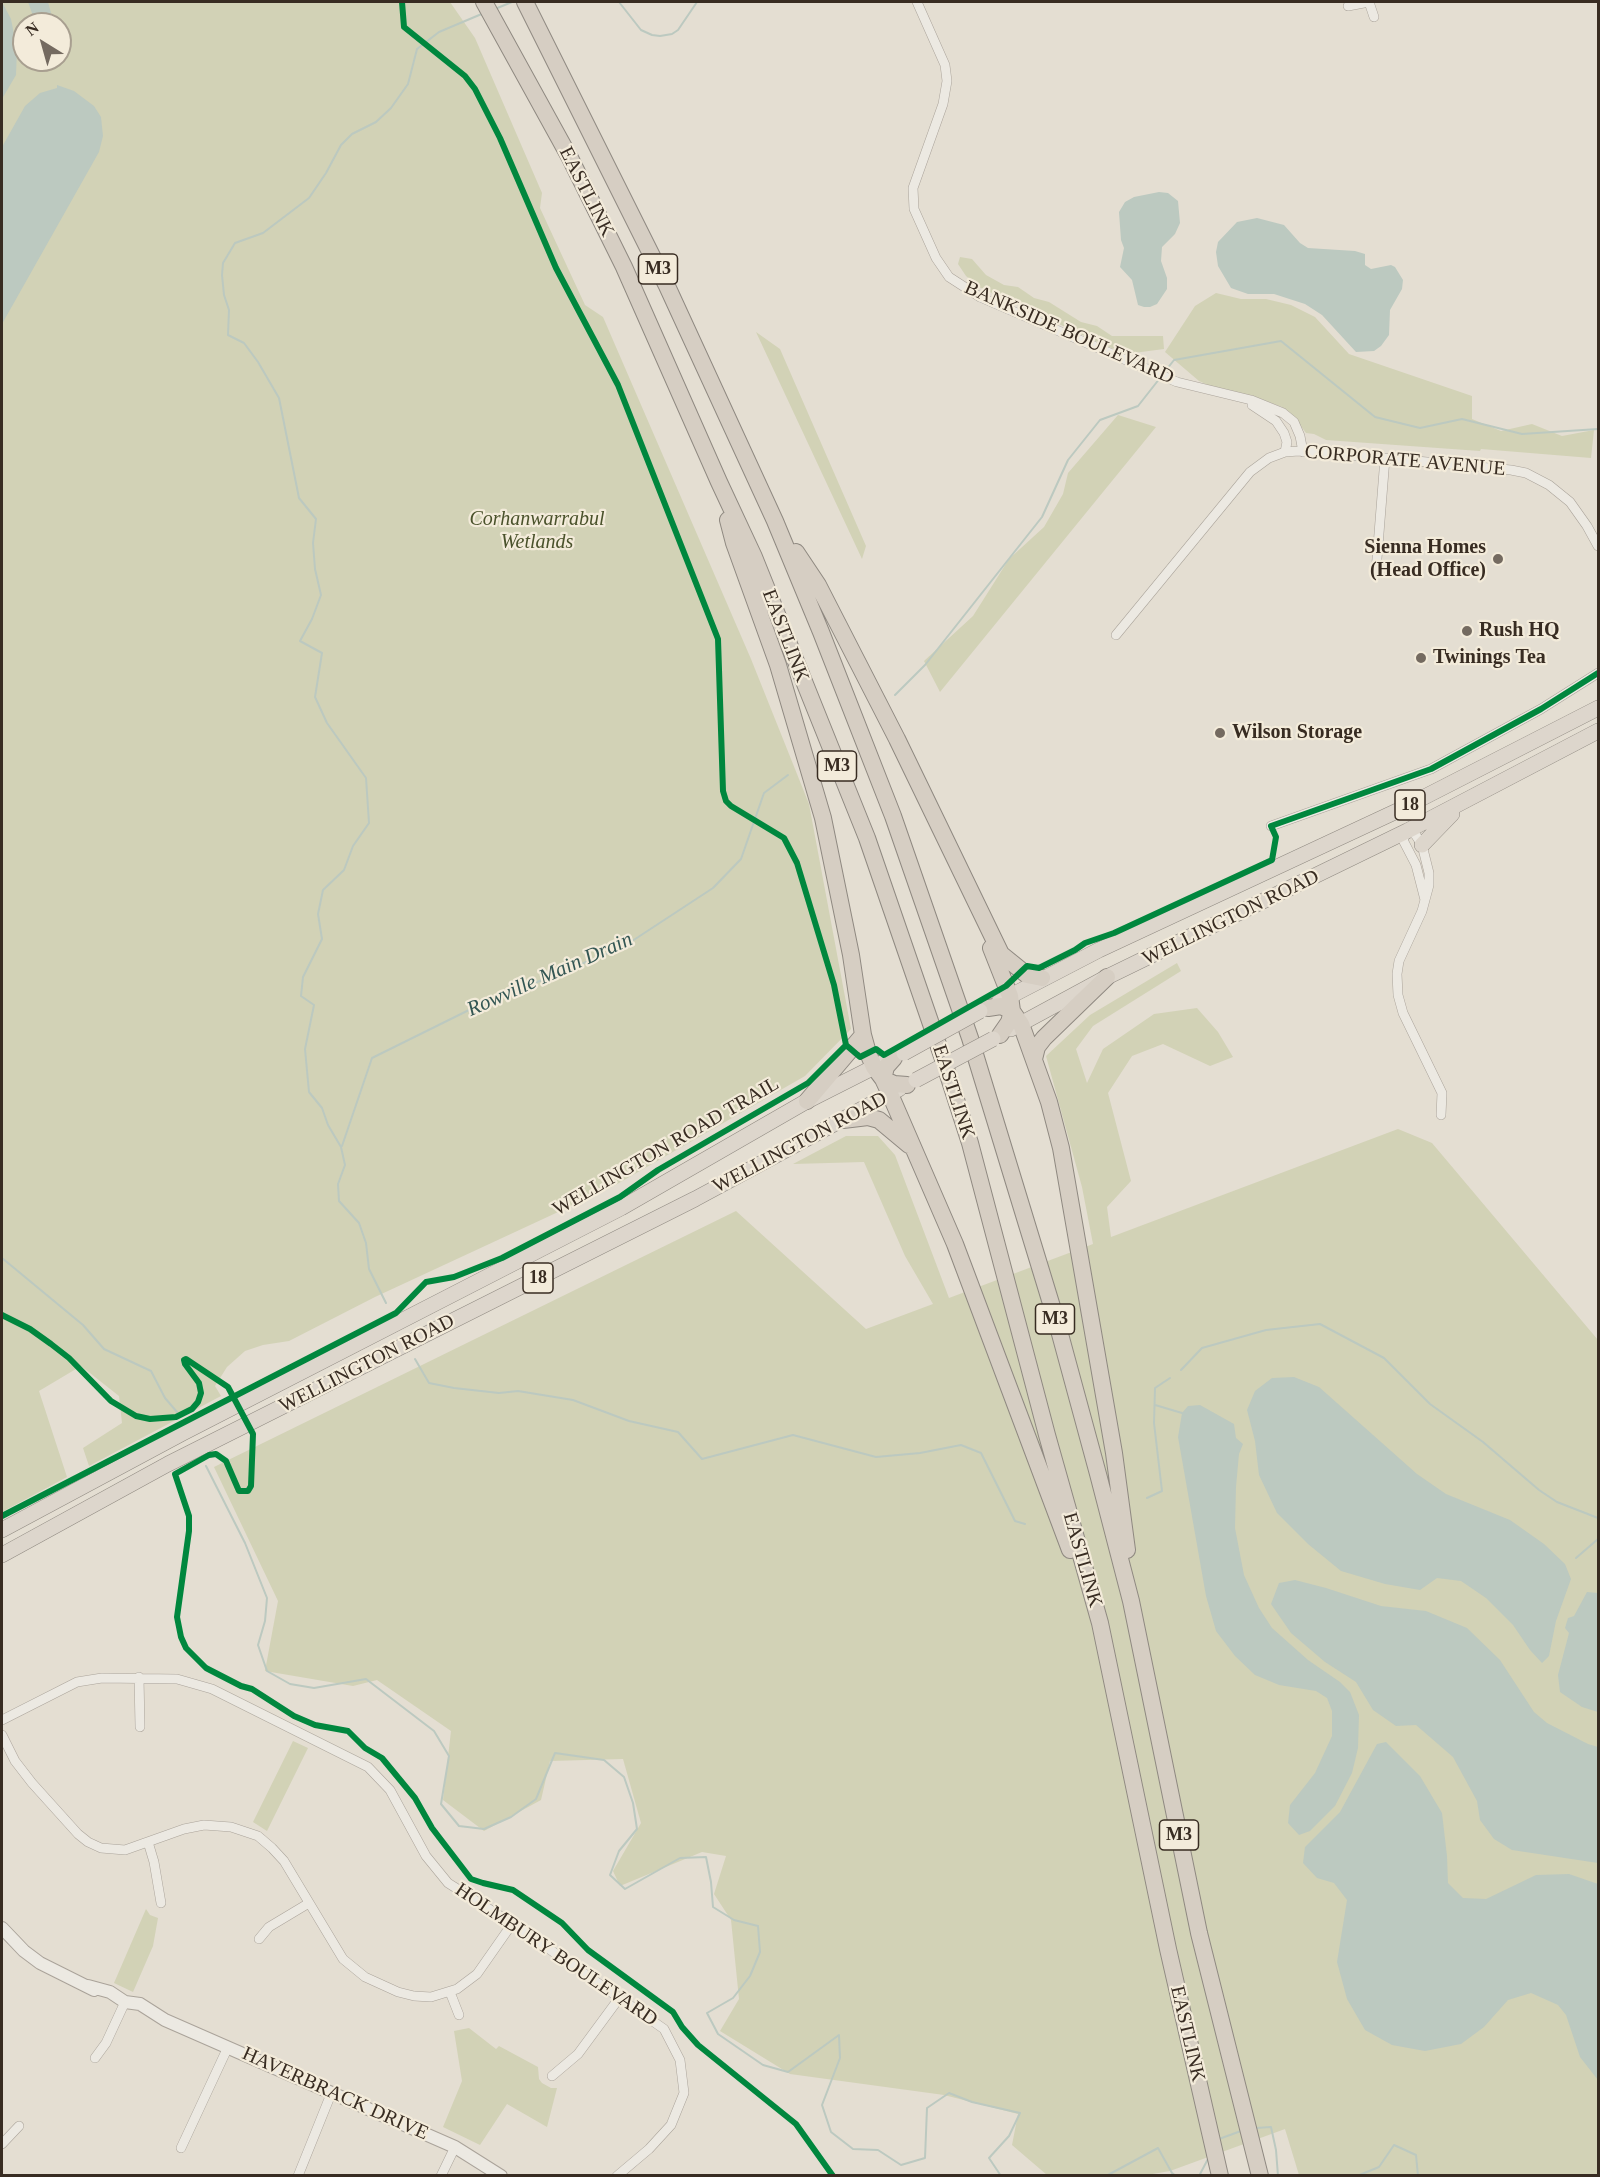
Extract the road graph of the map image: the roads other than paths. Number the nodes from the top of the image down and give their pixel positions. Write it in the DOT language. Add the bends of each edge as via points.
graph roads {
  1 [pos="484,2"];
  2 [pos="525,2"];
  3 [pos="917,2"];
  4 [pos="1369,2"];
  5 [pos="1348,6"];
  6 [pos="1374,17"];
  7 [pos="1234,396"];
  8 [pos="1303,452"];
  9 [pos="1286,453"];
  10 [pos="1385,458"];
  11 [pos="719,482"];
  12 [pos="776,521"];
  13 [pos="1599,546"];
  14 [pos="1376,570"];
  15 [pos="1116,635"];
  16 [pos="1599,673"];
  17 [pos="1599,708"];
  18 [pos="1599,731"];
  19 [pos="1474,797"];
  20 [pos="1397,811"];
  21 [pos="1271,826"];
  22 [pos="1407,831"];
  23 [pos="1422,845"];
  24 [pos="1425,900"];
  25 [pos="988,929"];
  26 [pos="1107,977"];
  27 [pos="1042,978"];
  28 [pos="984,1010"];
  29 [pos="1014,1010"];
  30 [pos="863,1035"];
  31 [pos="997,1037"];
  32 [pos="899,1055"];
  33 [pos="1034,1059"];
  34 [pos="882,1080"];
  35 [pos="911,1083"];
  36 [pos="807,1101"];
  37 [pos="1441,1115"];
  38 [pos="843,1120"];
  39 [pos="916,1151"];
  40 [pos="513,1264"];
  41 [pos="524,1285"];
  42 [pos="2,1530"];
  43 [pos="2,1555"];
  44 [pos="1131,1602"];
  45 [pos="1100,1623"];
  46 [pos="139,1677"];
  47 [pos="2,1720"];
  48 [pos="140,1727"];
  49 [pos="2,1735"];
  50 [pos="148,1842"];
  51 [pos="161,1903"];
  52 [pos="309,1903"];
  53 [pos="512,1924"];
  54 [pos="2,1928"];
  55 [pos="259,1939"];
  56 [pos="450,1992"];
  57 [pos="620,1997"];
  58 [pos="123,2006"];
  59 [pos="459,2015"];
  60 [pos="228,2047"];
  61 [pos="95,2058"];
  62 [pos="552,2076"];
  63 [pos="331,2094"];
  64 [pos="19,2126"];
  65 [pos="2,2144"];
  66 [pos="455,2147"];
  67 [pos="182,2148"];
  68 [pos="297,2175"];
  69 [pos="441,2175"];
  70 [pos="501,2175"];
  71 [pos="617,2175"];
  72 [pos="1220,2175"];
  73 [pos="1260,2175"];
  1 -- 11 [label="highway, EASTLINK / M3" via="570,158 624,267"];
  2 -- 12 [label="highway, EASTLINK / M3" via="667,286"];
  3 -- 7 [label="street, BANKSIDE BOULEVARD" via="945,65 947,81 943,104 912,188 914,209 949,277 964,288 1140,367 1177,382"];
  4 -- 5 [label="street"];
  4 -- 6 [label="street"];
  7 -- 8 [label="street, BANKSIDE BOULEVARD" via="1283,413 1297,429"];
  7 -- 9 [label="street, BANKSIDE BOULEVARD" via="1276,421 1287,438"];
  8 -- 9 [label="street, CORPORATE AVENUE"];
  8 -- 10 [label="street, CORPORATE AVENUE"];
  9 -- 15 [label="street, CORPORATE AVENUE" via="1269,458 1250,472"];
  10 -- 13 [label="street, CORPORATE AVENUE" via="1526,473 1549,484 1570,502"];
  10 -- 14 [label="street"];
  11 -- 30 [label="highway" via="734,543 778,665 823,818"];
  11 -- 45 [label="highway, EASTLINK / M3" via="754,556 867,838 942,1056 970,1143"];
  12 -- 25 [label="highway" via="818,585"];
  12 -- 44 [label="highway, EASTLINK / M3" via="893,816 970,1038 1057,1323"];
  16 -- 21 [label="street" via="1431,769"];
  17 -- 20 [label="highway, WELLINGTON ROAD / 18"];
  18 -- 19 [label="highway, WELLINGTON ROAD / 18"];
  19 -- 22 [label="highway, WELLINGTON ROAD / 18"];
  19 -- 23 [label="highway"];
  20 -- 22 [label="highway"];
  20 -- 27 [label="highway, WELLINGTON ROAD / 18"];
  22 -- 23 [label="street" via="1415,834"];
  22 -- 24 [label="street" via="1403,840 1416,865"];
  22 -- 26 [label="highway, WELLINGTON ROAD / 18"];
  23 -- 24 [label="street" via="1430,873"];
  24 -- 37 [label="street" via="1399,961 1397,987 1403,1013 1442,1093"];
  25 -- 27 [label="highway" via="1001,954 1015,967"];
  25 -- 29 [label="highway"];
  26 -- 29 [label="highway, WELLINGTON ROAD / 18"];
  26 -- 33 [label="highway" via="1044,1038"];
  27 -- 29 [label="highway, WELLINGTON ROAD / 18"];
  28 -- 29 [label="highway" via="1001,1006"];
  28 -- 32 [label="highway, bridge"];
  29 -- 31 [label="highway"];
  29 -- 33 [label="highway"];
  30 -- 34 [label="highway"];
  30 -- 36 [label="highway"];
  31 -- 35 [label="highway, bridge"];
  32 -- 34 [label="highway" via="886,1067"];
  33 -- 44 [label="highway" via="1061,1148 1114,1453"];
  34 -- 35 [label="highway"];
  34 -- 36 [label="highway, WELLINGTON ROAD / 18"];
  34 -- 38 [label="highway, WELLINGTON ROAD / 18"];
  34 -- 39 [label="highway"];
  36 -- 40 [label="highway, WELLINGTON ROAD / 18" via="621,1208"];
  38 -- 39 [label="highway" via="879,1120"];
  38 -- 41 [label="highway, WELLINGTON ROAD / 18"];
  39 -- 45 [label="highway"];
  40 -- 41 [label="highway"];
  40 -- 42 [label="highway, WELLINGTON ROAD / 18"];
  41 -- 43 [label="highway, WELLINGTON ROAD / 18" via="241,1427"];
  44 -- 73 [label="highway, EASTLINK / M3" via="1199,1933"];
  45 -- 72 [label="highway, EASTLINK / M3"];
  46 -- 47 [label="street, HOLMBURY BOULEVARD" via="77,1682"];
  46 -- 48 [label="street"];
  46 -- 53 [label="street, HOLMBURY BOULEVARD" via="201,1685 368,1767 390,1790 420,1847 442,1877"];
  49 -- 50 [label="street" via="24,1773 88,1842 118,1850"];
  50 -- 51 [label="street"];
  50 -- 52 [label="street" via="204,1825 249,1832 278,1854"];
  52 -- 55 [label="street" via="273,1924"];
  52 -- 56 [label="street" via="339,1953 365,1977 414,1996"];
  53 -- 56 [label="street" via="477,1974"];
  53 -- 57 [label="street, HOLMBURY BOULEVARD"];
  54 -- 58 [label="street, HAVERBRACK DRIVE" via="40,1963 110,1992"];
  56 -- 59 [label="street"];
  57 -- 62 [label="street" via="578,2054"];
  57 -- 71 [label="street, HOLMBURY BOULEVARD" via="664,2029 680,2060 684,2093 671,2125"];
  58 -- 60 [label="street, HAVERBRACK DRIVE" via="140,2004 165,2020"];
  58 -- 61 [label="street"];
  60 -- 63 [label="street, HAVERBRACK DRIVE"];
  60 -- 67 [label="street"];
  63 -- 66 [label="street, HAVERBRACK DRIVE"];
  63 -- 68 [label="street"];
  64 -- 65 [label="street"];
  66 -- 69 [label="street"];
  66 -- 70 [label="street, HAVERBRACK DRIVE"];
}
